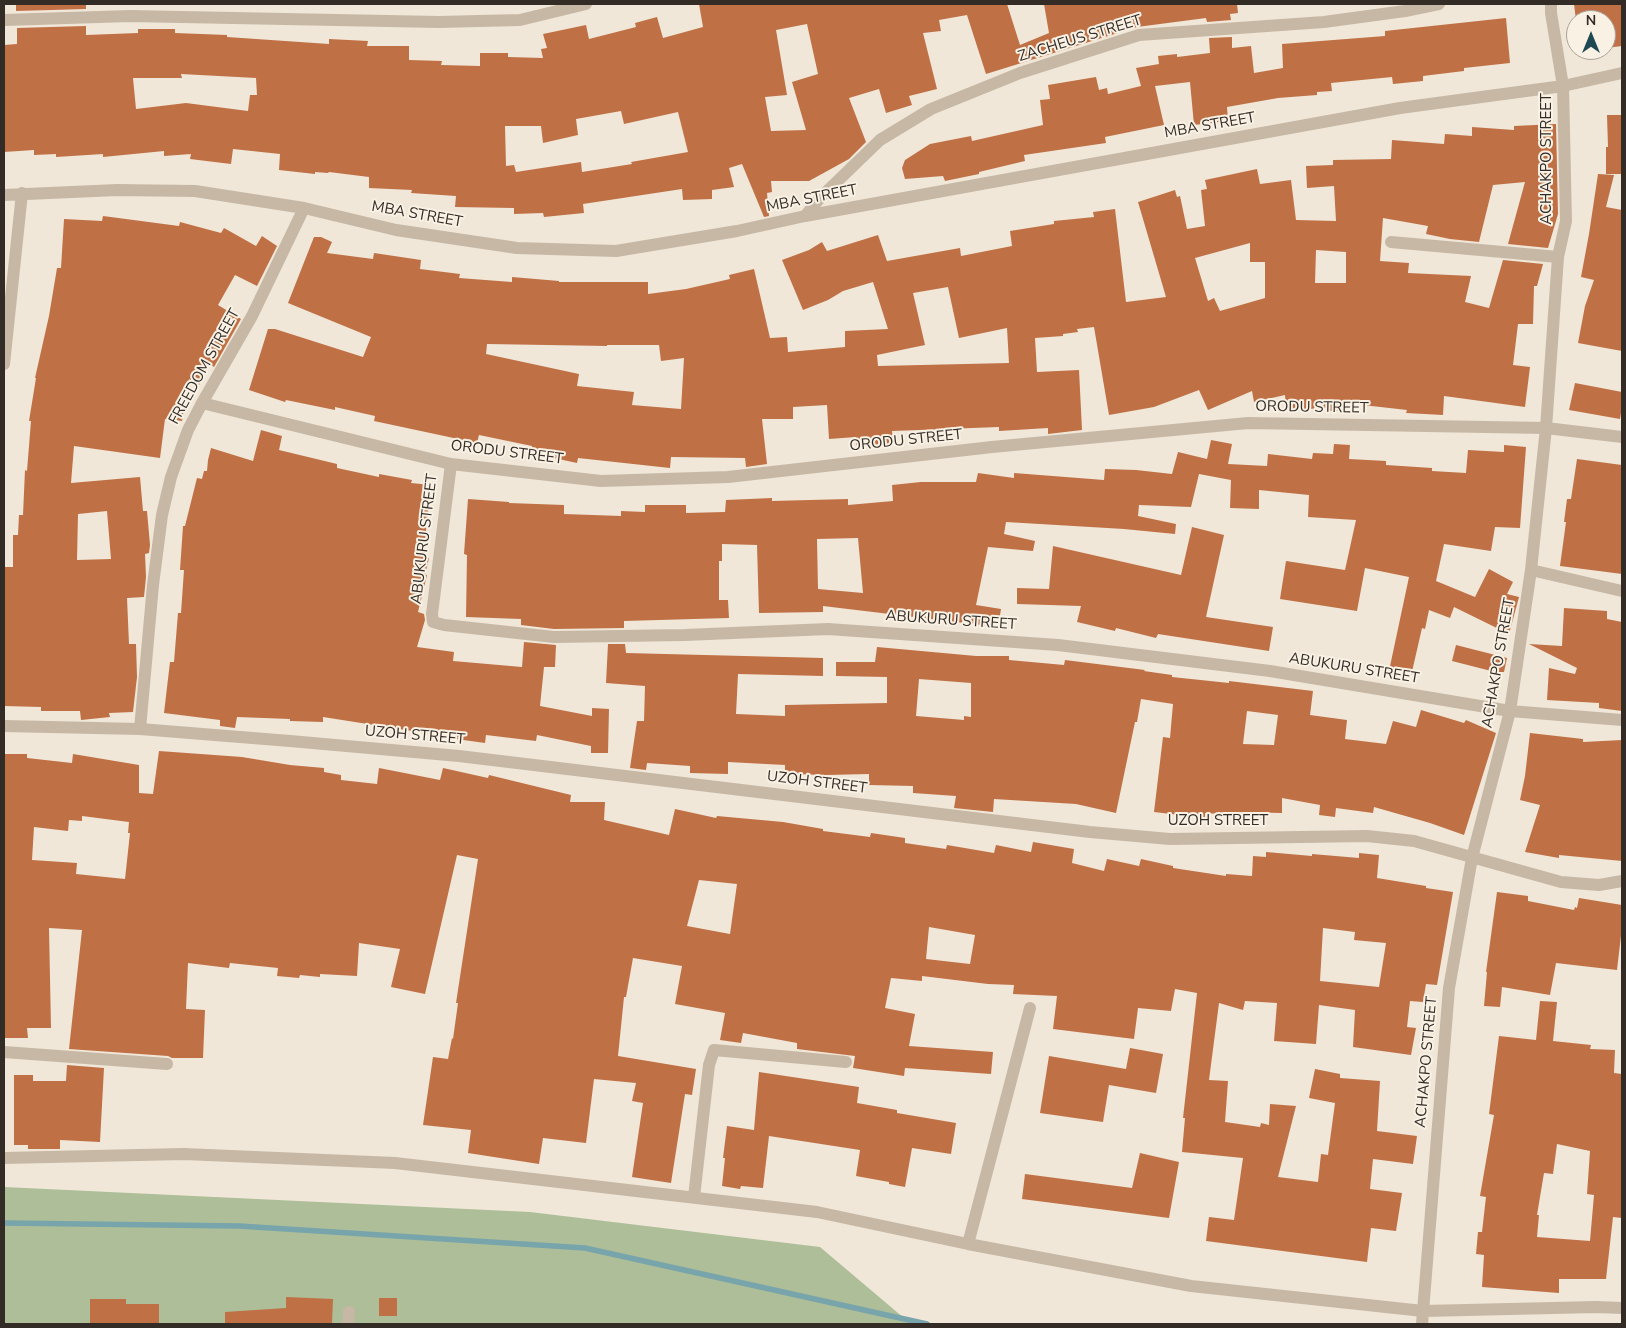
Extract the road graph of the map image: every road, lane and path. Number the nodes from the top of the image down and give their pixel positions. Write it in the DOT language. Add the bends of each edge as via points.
graph roads {
  1 [pos="586,4"];
  2 [pos="1439,4"];
  3 [pos="1551,4"];
  4 [pos="4,20"];
  5 [pos="1622,73"];
  6 [pos="1563,86"];
  7 [pos="22,193"];
  8 [pos="4,195"];
  9 [pos="304,208"];
  10 [pos="805,216"];
  11 [pos="1391,242"];
  12 [pos="1558,257"];
  13 [pos="4,364"];
  14 [pos="202,403"];
  15 [pos="1546,428"];
  16 [pos="1622,437"];
  17 [pos="451,464"];
  18 [pos="1531,570"];
  19 [pos="1622,591"];
  20 [pos="1510,711"];
  21 [pos="1622,720"];
  22 [pos="4,726"];
  23 [pos="140,729"];
  24 [pos="1472,858"];
  25 [pos="1622,881"];
  26 [pos="1030,1008"];
  27 [pos="4,1052"];
  28 [pos="846,1062"];
  29 [pos="167,1064"];
  30 [pos="4,1158"];
  31 [pos="694,1197"];
  32 [pos="968,1244"];
  33 [pos="1622,1308"];
  34 [pos="1422,1318"];
  1 -- 4 [label="street" via="520,20 439,22 130,16"];
  2 -- 10 [label="street, ZACHEUS STREET" via="1324,22 1139,35 1020,73 930,109 880,140"];
  3 -- 6 [label="street, ACHAKPO STREET"];
  5 -- 6 [label="street, MBA STREET"];
  6 -- 10 [label="street, MBA STREET" via="1400,108"];
  6 -- 12 [label="street, ACHAKPO STREET" via="1566,221"];
  7 -- 8 [label="street, MBA STREET"];
  7 -- 9 [label="street, MBA STREET" via="195,191"];
  7 -- 13 [label="street"];
  9 -- 10 [label="street, MBA STREET" via="396,230 508,246 616,250 737,231"];
  9 -- 14 [label="street, FREEDOM STREET" via="252,316"];
  11 -- 12 [label="street"];
  12 -- 15 [label="street, ACHAKPO STREET"];
  14 -- 17 [label="street, ORODU STREET"];
  14 -- 23 [label="street, FREEDOM STREET" via="171,477 162,515"];
  15 -- 16 [label="street, ORODU STREET"];
  15 -- 17 [label="street, ORODU STREET" via="1248,423 719,477 601,481"];
  15 -- 18 [label="street, ACHAKPO STREET"];
  17 -- 20 [label="street, ABUKURU STREET" via="432,614 433,622 444,625 554,638 828,629 1058,645 1270,671"];
  18 -- 19 [label="street"];
  18 -- 20 [label="street, ACHAKPO STREET"];
  20 -- 21 [label="street, ABUKURU STREET"];
  20 -- 24 [label="street, ACHAKPO STREET"];
  22 -- 23 [label="street, UZOH STREET"];
  23 -- 24 [label="street, UZOH STREET" via="459,756 1090,832 1179,839 1367,836 1414,841"];
  24 -- 25 [label="street, UZOH STREET" via="1561,882 1598,885"];
  24 -- 34 [label="street, ACHAKPO STREET" via="1449,988"];
  26 -- 32 [label="street"];
  27 -- 29 [label="street"];
  28 -- 31 [label="street" via="714,1050"];
  30 -- 31 [label="street" via="184,1154 395,1163"];
  31 -- 32 [label="street" via="817,1212"];
  32 -- 34 [label="street" via="1190,1286"];
  33 -- 34 [label="street"];
}
